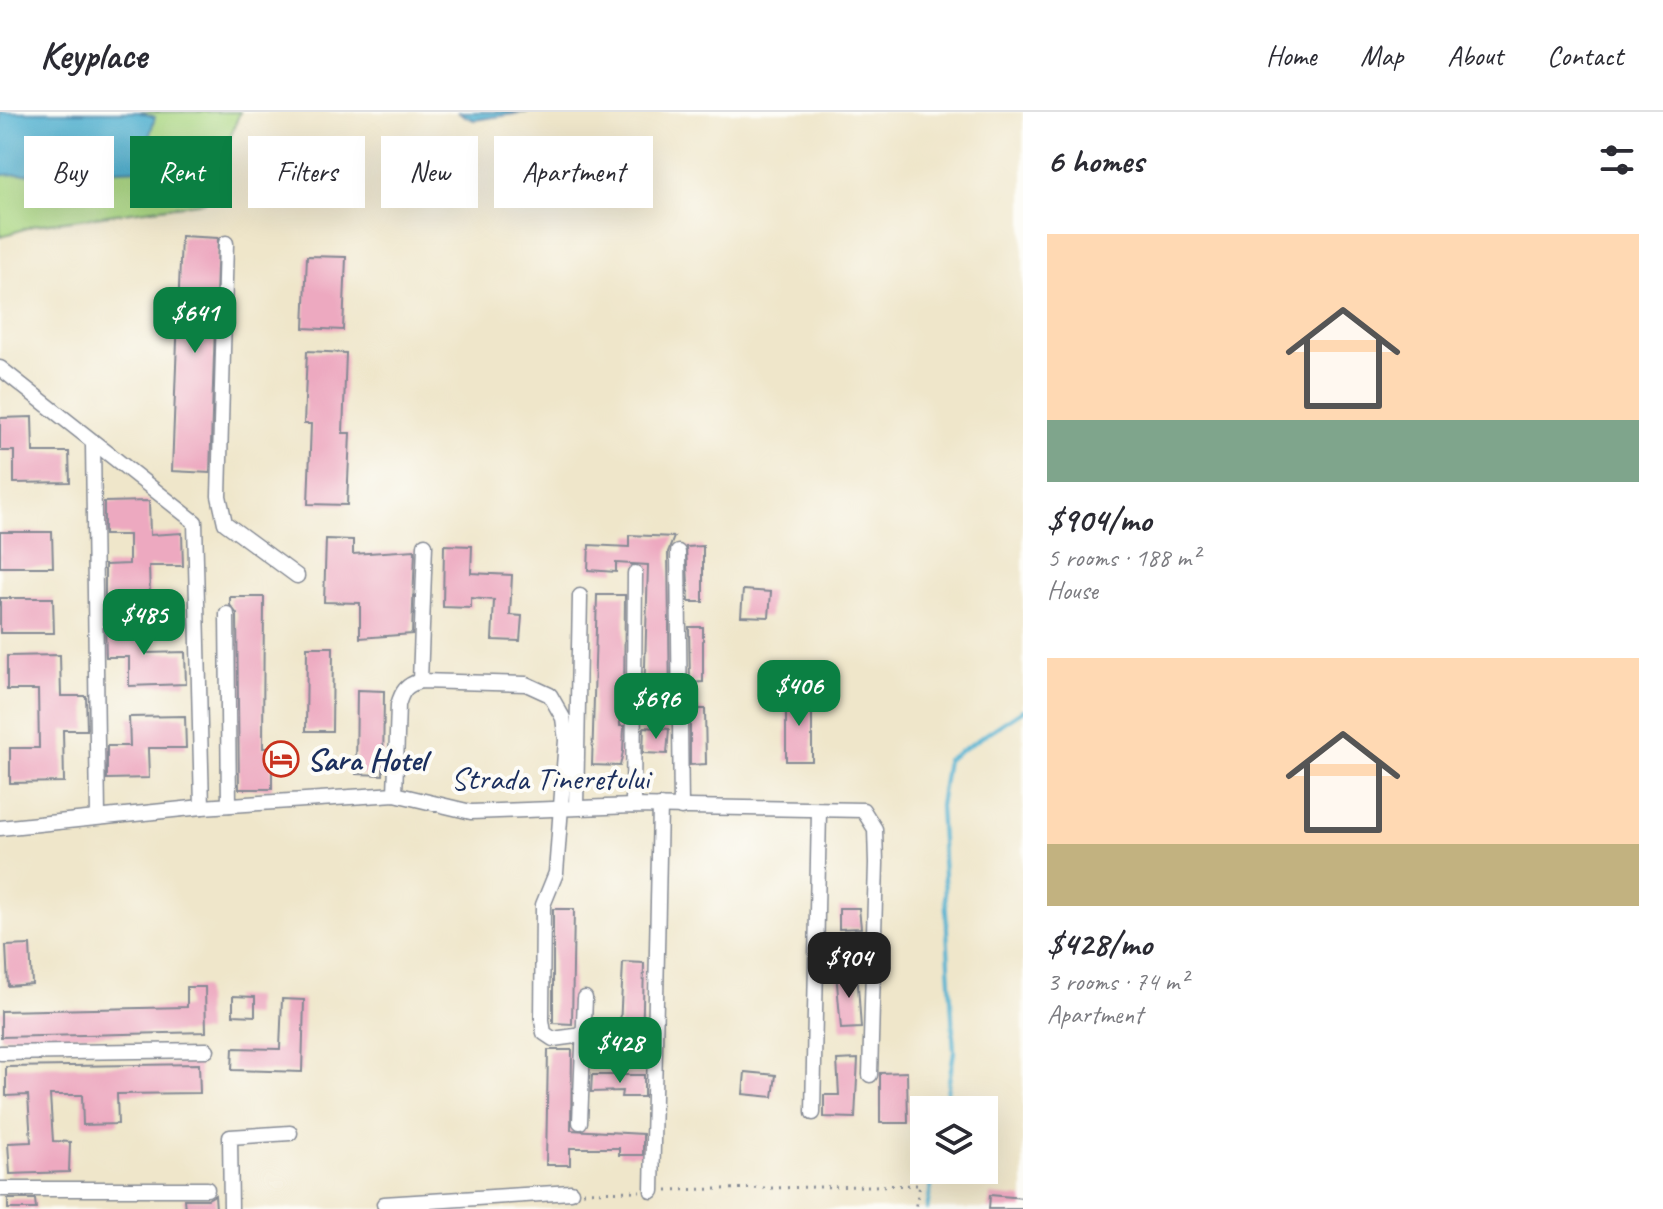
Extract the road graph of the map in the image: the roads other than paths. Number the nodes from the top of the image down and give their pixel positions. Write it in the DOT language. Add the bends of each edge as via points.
graph roads {
  1 [pos="226,243"];
  2 [pos="0,368"];
  3 [pos="93,444"];
  4 [pos="425,545"];
  5 [pos="678,552"];
  6 [pos="635,573"];
  7 [pos="297,576"];
  8 [pos="580,596"];
  9 [pos="227,614"];
  10 [pos="420,681"];
  11 [pos="395,794"];
  12 [pos="229,805"];
  13 [pos="633,806"];
  14 [pos="660,806"];
  15 [pos="202,807"];
  16 [pos="569,807"];
  17 [pos="681,808"];
  18 [pos="819,811"];
  19 [pos="98,817"];
  20 [pos="0,828"];
  21 [pos="585,998"];
  22 [pos="583,1035"];
  23 [pos="207,1050"];
  24 [pos="0,1053"];
  25 [pos="870,1075"];
  26 [pos="813,1113"];
  27 [pos="580,1122"];
  28 [pos="290,1133"];
  29 [pos="0,1189"];
  30 [pos="207,1189"];
  31 [pos="652,1191"];
  32 [pos="571,1192"];
  33 [pos="384,1204"];
  34 [pos="478,1204"];
  35 [pos="231,1209"];
  1 -- 7 [label="street" via="219,496 225,523"];
  2 -- 3 [label="street"];
  3 -- 15 [label="street" via="195,522"];
  3 -- 19 [label="street"];
  4 -- 10 [label="street"];
  5 -- 17 [label="street"];
  6 -- 13 [label="street"];
  8 -- 16 [label="street"];
  9 -- 12 [label="street"];
  10 -- 11 [label="street" via="409,684 398,705"];
  10 -- 16 [label="street" via="526,684 550,695 563,718"];
  11 -- 12 [label="street, Strada Tineretului"];
  11 -- 16 [label="street, Strada Tineretului" via="471,812"];
  12 -- 15 [label="street, Strada Tineretului"];
  13 -- 14 [label="street, Strada Tineretului"];
  13 -- 16 [label="street, Strada Tineretului"];
  14 -- 17 [label="street, Strada Tineretului"];
  14 -- 31 [label="street"];
  15 -- 19 [label="street, Strada Tineretului"];
  16 -- 22 [label="street" via="556,873 543,905 542,1020 544,1033 553,1039"];
  17 -- 18 [label="street, Strada Tineretului"];
  18 -- 25 [label="street, Strada Tineretului" via="863,810 875,829"];
  18 -- 26 [label="street"];
  19 -- 20 [label="street, Strada Tineretului"];
  21 -- 22 [label="street"];
  22 -- 27 [label="street"];
  23 -- 24 [label="street"];
  28 -- 35 [label="street" via="230,1137"];
  29 -- 30 [label="street"];
  32 -- 34 [label="street"];
  33 -- 34 [label="street"];
}
